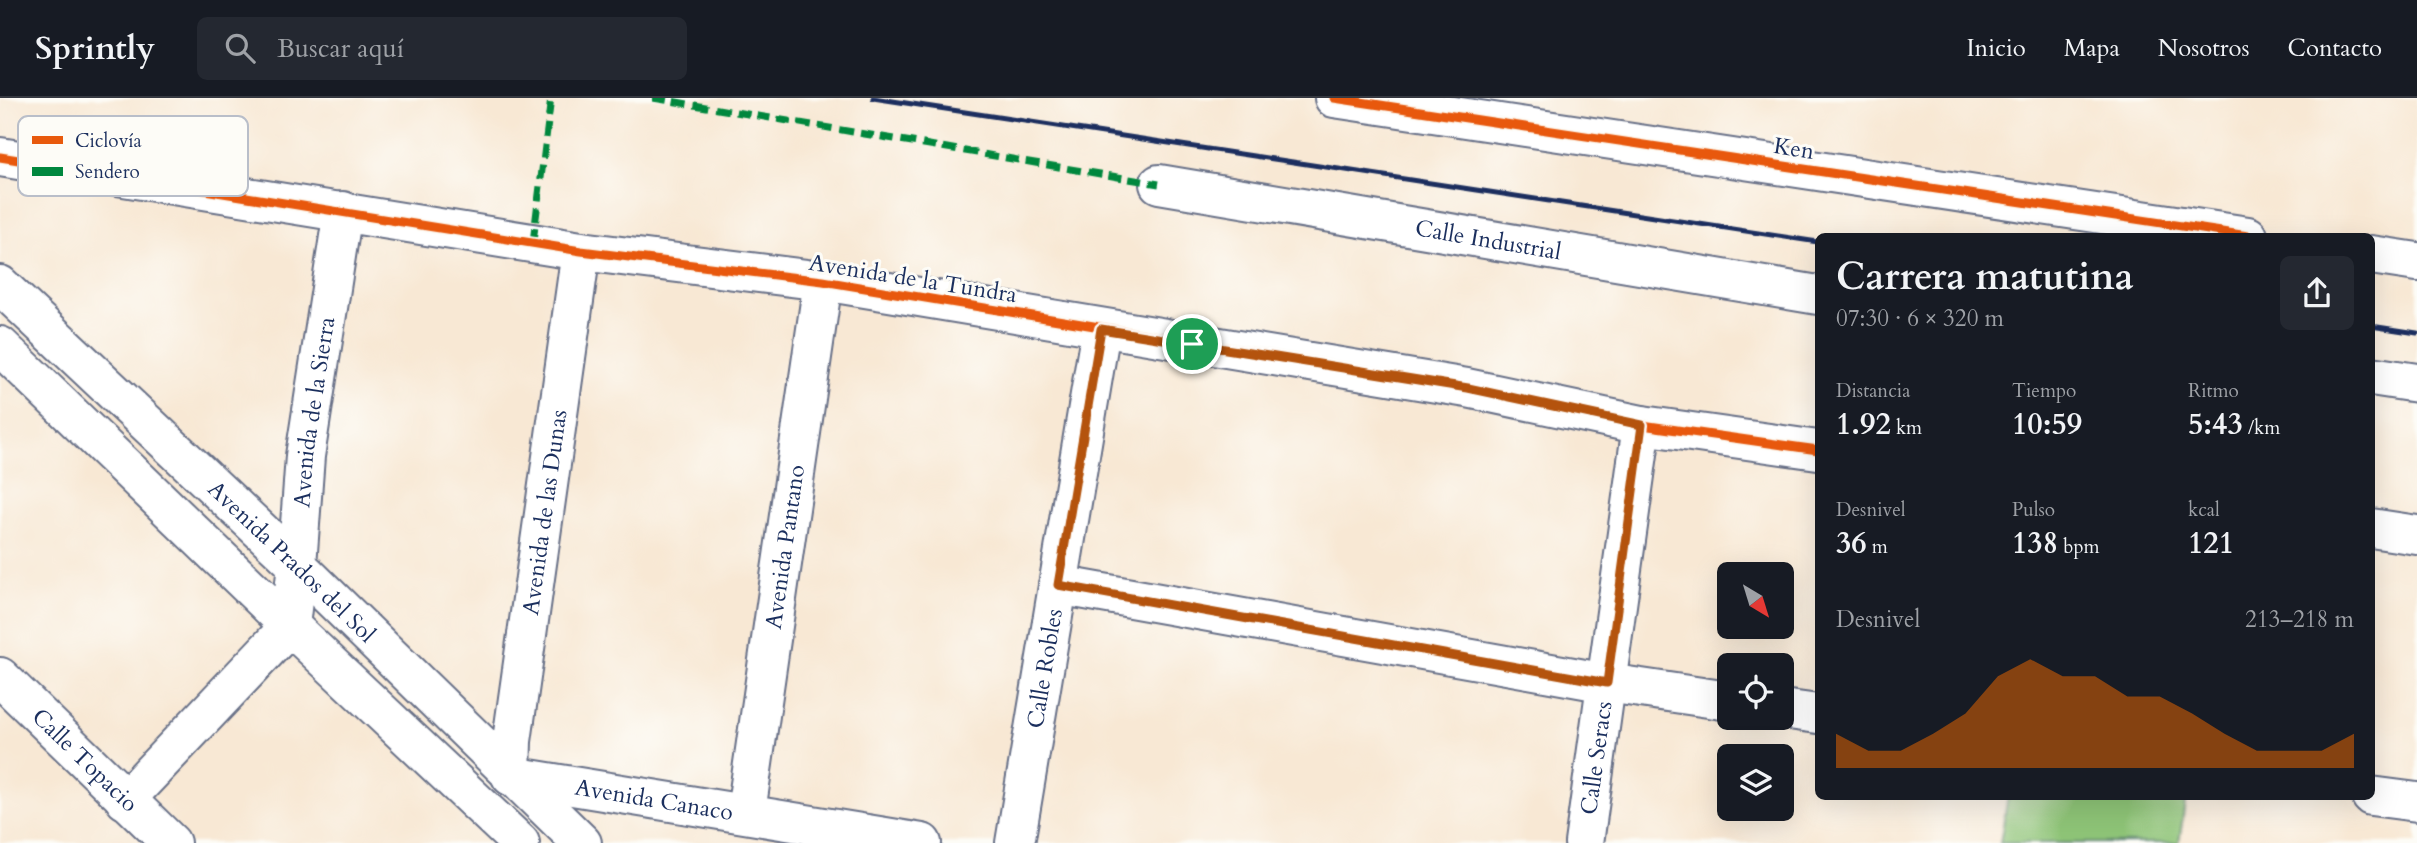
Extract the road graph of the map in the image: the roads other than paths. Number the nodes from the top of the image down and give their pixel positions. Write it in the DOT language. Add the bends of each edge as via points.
graph roads {
  1 [pos="1334,98"];
  2 [pos="0,157"];
  3 [pos="18,160"];
  4 [pos="1159,184"];
  5 [pos="248,196"];
  6 [pos="343,211"];
  7 [pos="2228,233"];
  8 [pos="581,251"];
  9 [pos="2375,256"];
  10 [pos="2417,262"];
  11 [pos="823,281"];
  12 [pos="0,285"];
  13 [pos="1815,294"];
  14 [pos="1101,329"];
  15 [pos="0,346"];
  16 [pos="2375,377"];
  17 [pos="2417,383"];
  18 [pos="1642,425"];
  19 [pos="1815,450"];
  20 [pos="2375,529"];
  21 [pos="2417,535"];
  22 [pos="297,565"];
  23 [pos="1058,585"];
  24 [pos="290,626"];
  25 [pos="0,677"];
  26 [pos="1607,683"];
  27 [pos="1717,699"];
  28 [pos="1794,711"];
  29 [pos="1815,714"];
  30 [pos="511,776"];
  31 [pos="2375,797"];
  32 [pos="125,800"];
  33 [pos="478,802"];
  34 [pos="2417,802"];
  35 [pos="746,813"];
  36 [pos="171,843"];
  37 [pos="520,843"];
  38 [pos="582,843"];
  39 [pos="922,843"];
  40 [pos="1015,843"];
  41 [pos="1584,843"];
  1 -- 7 [label="street, Ken"];
  2 -- 3 [label="street, Avenida de la Tundra"];
  4 -- 13 [label="street, Calle Industrial"];
  5 -- 6 [label="street, Avenida de la Tundra"];
  6 -- 8 [label="street, Avenida de la Tundra"];
  6 -- 22 [label="street, Avenida de la Sierra" via="305,456"];
  8 -- 11 [label="street, Avenida de la Tundra"];
  8 -- 30 [label="street, Avenida de las Dunas" via="512,741"];
  9 -- 10 [label="street"];
  11 -- 14 [label="street, Avenida de la Tundra"];
  11 -- 35 [label="street, Avenida Pantano"];
  12 -- 22 [label="street, Avenida Prados del Sol"];
  14 -- 18 [label="street, Avenida de la Tundra" via="1468,388"];
  14 -- 23 [label="street, Calle Robles"];
  15 -- 24 [label="street, Avenida Prados del Sol"];
  16 -- 17 [label="street"];
  18 -- 19 [label="street, Avenida de la Tundra"];
  18 -- 26 [label="street, Calle Seracs"];
  20 -- 21 [label="street"];
  22 -- 24 [label="street, Avenida de la Sierra"];
  22 -- 30 [label="street, Avenida Prados del Sol"];
  23 -- 26 [label="street"];
  23 -- 40 [label="street, Calle Robles"];
  24 -- 32 [label="street"];
  24 -- 33 [label="street, Avenida Prados del Sol"];
  25 -- 32 [label="street, Calle Topacio"];
  26 -- 27 [label="street"];
  26 -- 41 [label="street, Calle Seracs"];
  28 -- 29 [label="street"];
  30 -- 33 [label="street"];
  30 -- 35 [label="street, Avenida Canaco"];
  30 -- 38 [label="street, Avenida Prados del Sol"];
  31 -- 34 [label="street"];
  32 -- 36 [label="street, Calle Topacio"];
  33 -- 37 [label="street, Avenida Prados del Sol"];
  35 -- 39 [label="street, Avenida Canaco"];
}
